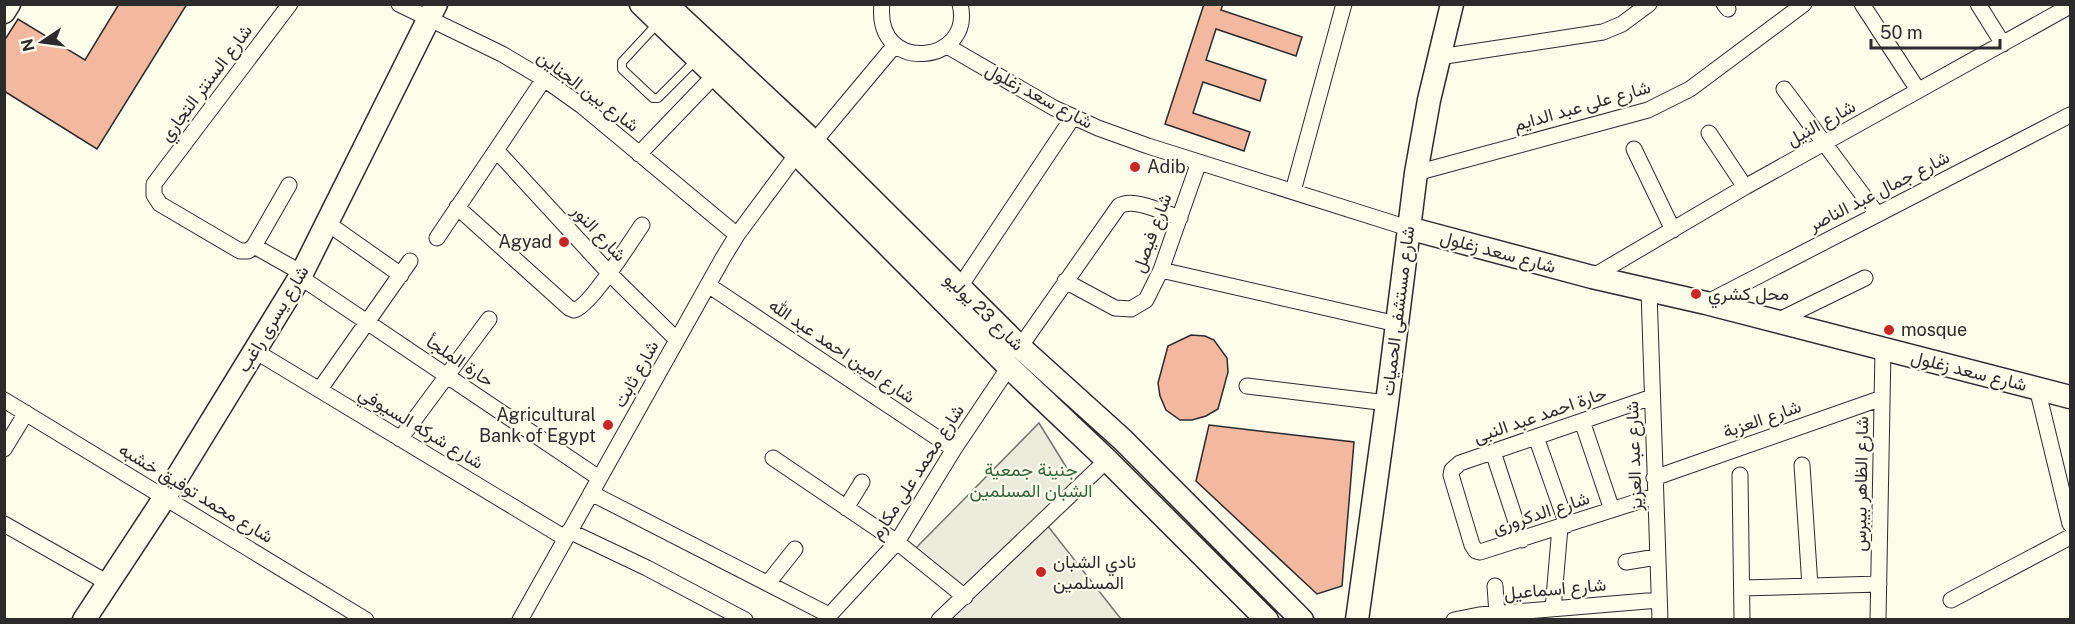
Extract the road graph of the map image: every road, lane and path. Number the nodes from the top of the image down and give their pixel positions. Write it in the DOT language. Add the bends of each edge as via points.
graph roads {
  1 [pos="9,4"];
  2 [pos="290,4"];
  3 [pos="399,4"];
  4 [pos="641,4"];
  5 [pos="882,4"];
  6 [pos="960,4"];
  7 [pos="1344,4"];
  8 [pos="1452,4"];
  9 [pos="1649,4"];
  10 [pos="1804,4"];
  11 [pos="1862,4"];
  12 [pos="1978,4"];
  13 [pos="2070,6"];
  14 [pos="4,12"];
  15 [pos="433,12"];
  16 [pos="663,13"];
  17 [pos="2003,44"];
  18 [pos="895,45"];
  19 [pos="947,46"];
  20 [pos="1439,57"];
  21 [pos="698,58"];
  22 [pos="715,75"];
  23 [pos="544,78"];
  24 [pos="1784,89"];
  25 [pos="1918,90"];
  26 [pos="2070,115"];
  27 [pos="1073,117"];
  28 [pos="1709,133"];
  29 [pos="1824,143"];
  30 [pos="806,148"];
  31 [pos="1634,149"];
  32 [pos="496,150"];
  33 [pos="639,154"];
  34 [pos="1199,162"];
  35 [pos="1416,173"];
  36 [pos="289,185"];
  37 [pos="1745,187"];
  38 [pos="1293,191"];
  39 [pos="457,207"];
  40 [pos="1877,214"];
  41 [pos="1180,218"];
  42 [pos="327,223"];
  43 [pos="642,225"];
  44 [pos="1408,228"];
  45 [pos="1673,230"];
  46 [pos="737,235"];
  47 [pos="436,238"];
  48 [pos="254,246"];
  49 [pos="410,261"];
  50 [pos="1161,270"];
  51 [pos="609,273"];
  52 [pos="400,274"];
  53 [pos="301,275"];
  54 [pos="1592,277"];
  55 [pos="1865,278"];
  56 [pos="1065,281"];
  57 [pos="708,285"];
  58 [pos="959,288"];
  59 [pos="1649,291"];
  60 [pos="1706,303"];
  61 [pos="489,319"];
  62 [pos="367,322"];
  63 [pos="1774,322"];
  64 [pos="1397,324"];
  65 [pos="677,340"];
  66 [pos="1020,347"];
  67 [pos="1882,349"];
  68 [pos="255,351"];
  69 [pos="1009,367"];
  70 [pos="447,376"];
  71 [pos="1247,386"];
  72 [pos="2037,388"];
  73 [pos="320,389"];
  74 [pos="1652,396"];
  75 [pos="2070,397"];
  76 [pos="1882,398"];
  77 [pos="4,400"];
  78 [pos="1387,404"];
  79 [pos="26,413"];
  80 [pos="1582,421"];
  81 [pos="1536,437"];
  82 [pos="400,439"];
  83 [pos="4,449"];
  84 [pos="954,449"];
  85 [pos="1493,452"];
  86 [pos="773,458"];
  87 [pos="1107,460"];
  88 [pos="1802,465"];
  89 [pos="1740,475"];
  90 [pos="1654,477"];
  91 [pos="599,478"];
  92 [pos="1452,480"];
  93 [pos="862,482"];
  94 [pos="591,493"];
  95 [pos="1655,496"];
  96 [pos="165,497"];
  97 [pos="846,508"];
  98 [pos="1612,510"];
  99 [pos="4,524"];
  100 [pos="2070,524"];
  101 [pos="1563,526"];
  102 [pos="567,535"];
  103 [pos="2070,537"];
  104 [pos="1522,540"];
  105 [pos="897,542"];
  106 [pos="795,549"];
  107 [pos="1657,557"];
  108 [pos="1626,562"];
  109 [pos="108,583"];
  110 [pos="768,583"];
  111 [pos="1879,584"];
  112 [pos="1496,586"];
  113 [pos="1810,586"];
  114 [pos="1742,588"];
  115 [pos="965,597"];
  116 [pos="1659,600"];
  117 [pos="1951,600"];
  118 [pos="1553,609"];
  119 [pos="1591,613"];
  120 [pos="1497,614"];
  121 [pos="827,617"];
  122 [pos="523,618"];
  123 [pos="84,620"];
  124 [pos="366,620"];
  125 [pos="745,620"];
  126 [pos="939,620"];
  127 [pos="1267,620"];
  128 [pos="1302,620"];
  129 [pos="1357,620"];
  130 [pos="1454,620"];
  131 [pos="1660,620"];
  132 [pos="1742,620"];
  133 [pos="1878,620"];
  1 -- 14 [label="main road"];
  2 -- 48 [label="street, شارع السنتر التجاري" via="154,184 154,195 160,204 240,251"];
  3 -- 15 [label="street, شارع بين الجناين"];
  4 -- 16 [label="main road, شارع 23 يوليو"];
  5 -- 18 [label="street" via="882,27"];
  6 -- 19 [label="street" via="960,24"];
  7 -- 38 [label="street"];
  8 -- 20 [label="main road, شارع مستشفى الحميات"];
  9 -- 20 [label="street" via="1622,24 1603,32"];
  10 -- 35 [label="street, شارع على عبد الدايم" via="1690,89 1663,104"];
  11 -- 25 [label="street"];
  12 -- 17 [label="street"];
  13 -- 17 [label="street, شارع النيل"];
  15 -- 23 [label="street, شارع بين الجناين"];
  15 -- 42 [label="main road, شارع يسرى راغب"];
  16 -- 21 [label="main road, شارع 23 يوليو"];
  16 -- 21 [label="lane" via="622,62 622,69 653,98 658,98"];
  16 -- 30 [label="main road, شارع 23 يوليو"];
  17 -- 25 [label="street, شارع النيل"];
  18 -- 19 [label="street" via="915,54 937,52"];
  18 -- 30 [label="street, شارع ثابت"];
  19 -- 27 [label="street, شارع سعد زغلول"];
  20 -- 35 [label="main road, شارع مستشفى الحميات"];
  21 -- 22 [label="main road, شارع 23 يوليو"];
  22 -- 30 [label="main road, شارع 23 يوليو"];
  22 -- 33 [label="street"];
  23 -- 32 [label="street"];
  23 -- 33 [label="street, شارع بين الجناين"];
  24 -- 29 [label="street"];
  25 -- 29 [label="street, شارع النيل"];
  26 -- 40 [label="street, شارع جمال عبد الناصر"];
  27 -- 34 [label="street, شارع سعد زغلول"];
  27 -- 58 [label="street"];
  28 -- 37 [label="street"];
  29 -- 37 [label="street, شارع النيل"];
  29 -- 40 [label="street"];
  30 -- 46 [label="street, شارع ثابت"];
  30 -- 58 [label="main road, شارع 23 يوليو"];
  30 -- 69 [label="main road, شارع 23 يوليو"];
  31 -- 45 [label="street"];
  32 -- 39 [label="street"];
  32 -- 51 [label="street, شارع النور"];
  33 -- 46 [label="street, شارع بين الجناين"];
  34 -- 38 [label="street, شارع سعد زغلول"];
  34 -- 41 [label="street, شارع فيصل"];
  35 -- 44 [label="main road, شارع مستشفى الحميات"];
  36 -- 48 [label="street"];
  37 -- 45 [label="street, شارع النيل"];
  38 -- 44 [label="street, شارع سعد زغلول"];
  39 -- 47 [label="street"];
  39 -- 51 [label="street" via="569,308 583,307"];
  40 -- 60 [label="street, شارع جمال عبد الناصر"];
  41 -- 50 [label="street, شارع فيصل"];
  41 -- 56 [label="street" via="1124,203"];
  42 -- 52 [label="street"];
  42 -- 53 [label="main road, شارع يسرى راغب"];
  43 -- 51 [label="street"];
  44 -- 54 [label="main road, شارع سعد زغلول"];
  44 -- 64 [label="main road, شارع مستشفى الحميات"];
  45 -- 54 [label="street, شارع النيل"];
  46 -- 57 [label="street, شارع ثابت"];
  48 -- 53 [label="street, حارة الملجأ"];
  49 -- 52 [label="street"];
  50 -- 56 [label="street, شارع فيصل" via="1146,300 1131,309 1115,308"];
  50 -- 64 [label="street"];
  51 -- 65 [label="street, شارع النور"];
  52 -- 62 [label="street"];
  53 -- 62 [label="street, حارة الملجأ"];
  53 -- 68 [label="main road, شارع يسرى راغب"];
  54 -- 59 [label="main road, شارع سعد زغلول"];
  55 -- 63 [label="street"];
  56 -- 66 [label="street"];
  57 -- 65 [label="street, شارع ثابت"];
  57 -- 84 [label="street, شارع امين احمد عبد الله"];
  58 -- 66 [label="main road, شارع 23 يوليو"];
  59 -- 60 [label="main road, شارع سعد زغلول"];
  59 -- 74 [label="street, شارع عبد العزيز"];
  60 -- 63 [label="main road, شارع سعد زغلول"];
  61 -- 70 [label="street"];
  62 -- 70 [label="street, حارة الملجأ"];
  62 -- 73 [label="street"];
  63 -- 67 [label="main road, شارع سعد زغلول"];
  64 -- 78 [label="main road, شارع مستشفى الحميات"];
  65 -- 91 [label="street, شارع ثابت"];
  66 -- 128 [label="main road, شارع 23 يوليو" via="1123,440"];
  67 -- 72 [label="main road, شارع سعد زغلول"];
  67 -- 76 [label="street, شارع الظاهر بيبرس"];
  68 -- 73 [label="street, شارع شركه السيوفي"];
  68 -- 96 [label="main road, شارع يسرى راغب"];
  69 -- 84 [label="street, شارع محمد على مكارم"];
  69 -- 87 [label="main road, شارع 23 يوليو"];
  70 -- 82 [label="street"];
  70 -- 91 [label="street, حارة الملجأ"];
  71 -- 78 [label="street"];
  72 -- 75 [label="main road, شارع سعد زغلول"];
  72 -- 100 [label="street"];
  73 -- 82 [label="street, شارع شركه السيوفي"];
  74 -- 80 [label="street, حارة احمد عبد النبى"];
  74 -- 90 [label="street, شارع عبد العزيز"];
  76 -- 90 [label="street, شارع العزبة"];
  76 -- 111 [label="street, شارع الظاهر بيبرس"];
  77 -- 79 [label="street, شارع محمد توفيق خشبه"];
  78 -- 129 [label="main road, شارع مستشفى الحميات"];
  79 -- 83 [label="street"];
  79 -- 96 [label="street, شارع محمد توفيق خشبه"];
  80 -- 81 [label="street, حارة احمد عبد النبى"];
  80 -- 98 [label="street"];
  81 -- 85 [label="street, حارة احمد عبد النبى"];
  81 -- 101 [label="street"];
  82 -- 102 [label="street, شارع شركه السيوفي"];
  84 -- 105 [label="street, شارع محمد على مكارم"];
  85 -- 92 [label="street, حارة احمد عبد النبى" via="1455,466"];
  85 -- 104 [label="street"];
  86 -- 97 [label="street"];
  87 -- 115 [label="street"];
  87 -- 127 [label="main road, شارع 23 يوليو"];
  88 -- 113 [label="street"];
  89 -- 114 [label="street"];
  90 -- 95 [label="street, شارع عبد العزيز"];
  91 -- 94 [label="street, شارع ثابت"];
  92 -- 104 [label="street, شارع الدكرورى" via="1473,549 1484,552"];
  93 -- 97 [label="street"];
  94 -- 102 [label="street, شارع ثابت"];
  94 -- 110 [label="street"];
  95 -- 98 [label="street, شارع الدكرورى"];
  95 -- 107 [label="street, شارع عبد العزيز"];
  96 -- 109 [label="main road, شارع يسرى راغب"];
  96 -- 124 [label="street, شارع محمد توفيق خشبه"];
  97 -- 105 [label="street"];
  98 -- 101 [label="street, شارع الدكرورى"];
  99 -- 109 [label="street"];
  101 -- 104 [label="street, شارع الدكرورى"];
  101 -- 118 [label="street"];
  102 -- 122 [label="street, شارع ثابت"];
  102 -- 125 [label="street, شارع شركه السيوفي" via="647,568"];
  103 -- 117 [label="street"];
  105 -- 115 [label="street"];
  105 -- 121 [label="street, شارع محمد على مكارم"];
  106 -- 110 [label="street"];
  107 -- 108 [label="street"];
  107 -- 116 [label="street, شارع عبد العزيز"];
  109 -- 123 [label="main road, شارع يسرى راغب"];
  110 -- 121 [label="street"];
  111 -- 113 [label="street"];
  111 -- 133 [label="street, شارع الظاهر بيبرس"];
  112 -- 120 [label="street"];
  113 -- 114 [label="street"];
  114 -- 132 [label="street"];
  115 -- 126 [label="street"];
  116 -- 119 [label="street, شارع اسماعيل"];
  116 -- 131 [label="street, شارع عبد العزيز"];
  118 -- 119 [label="street, شارع اسماعيل"];
  118 -- 120 [label="street, شارع اسماعيل"];
  120 -- 130 [label="street, شارع اسماعيل"];
}
